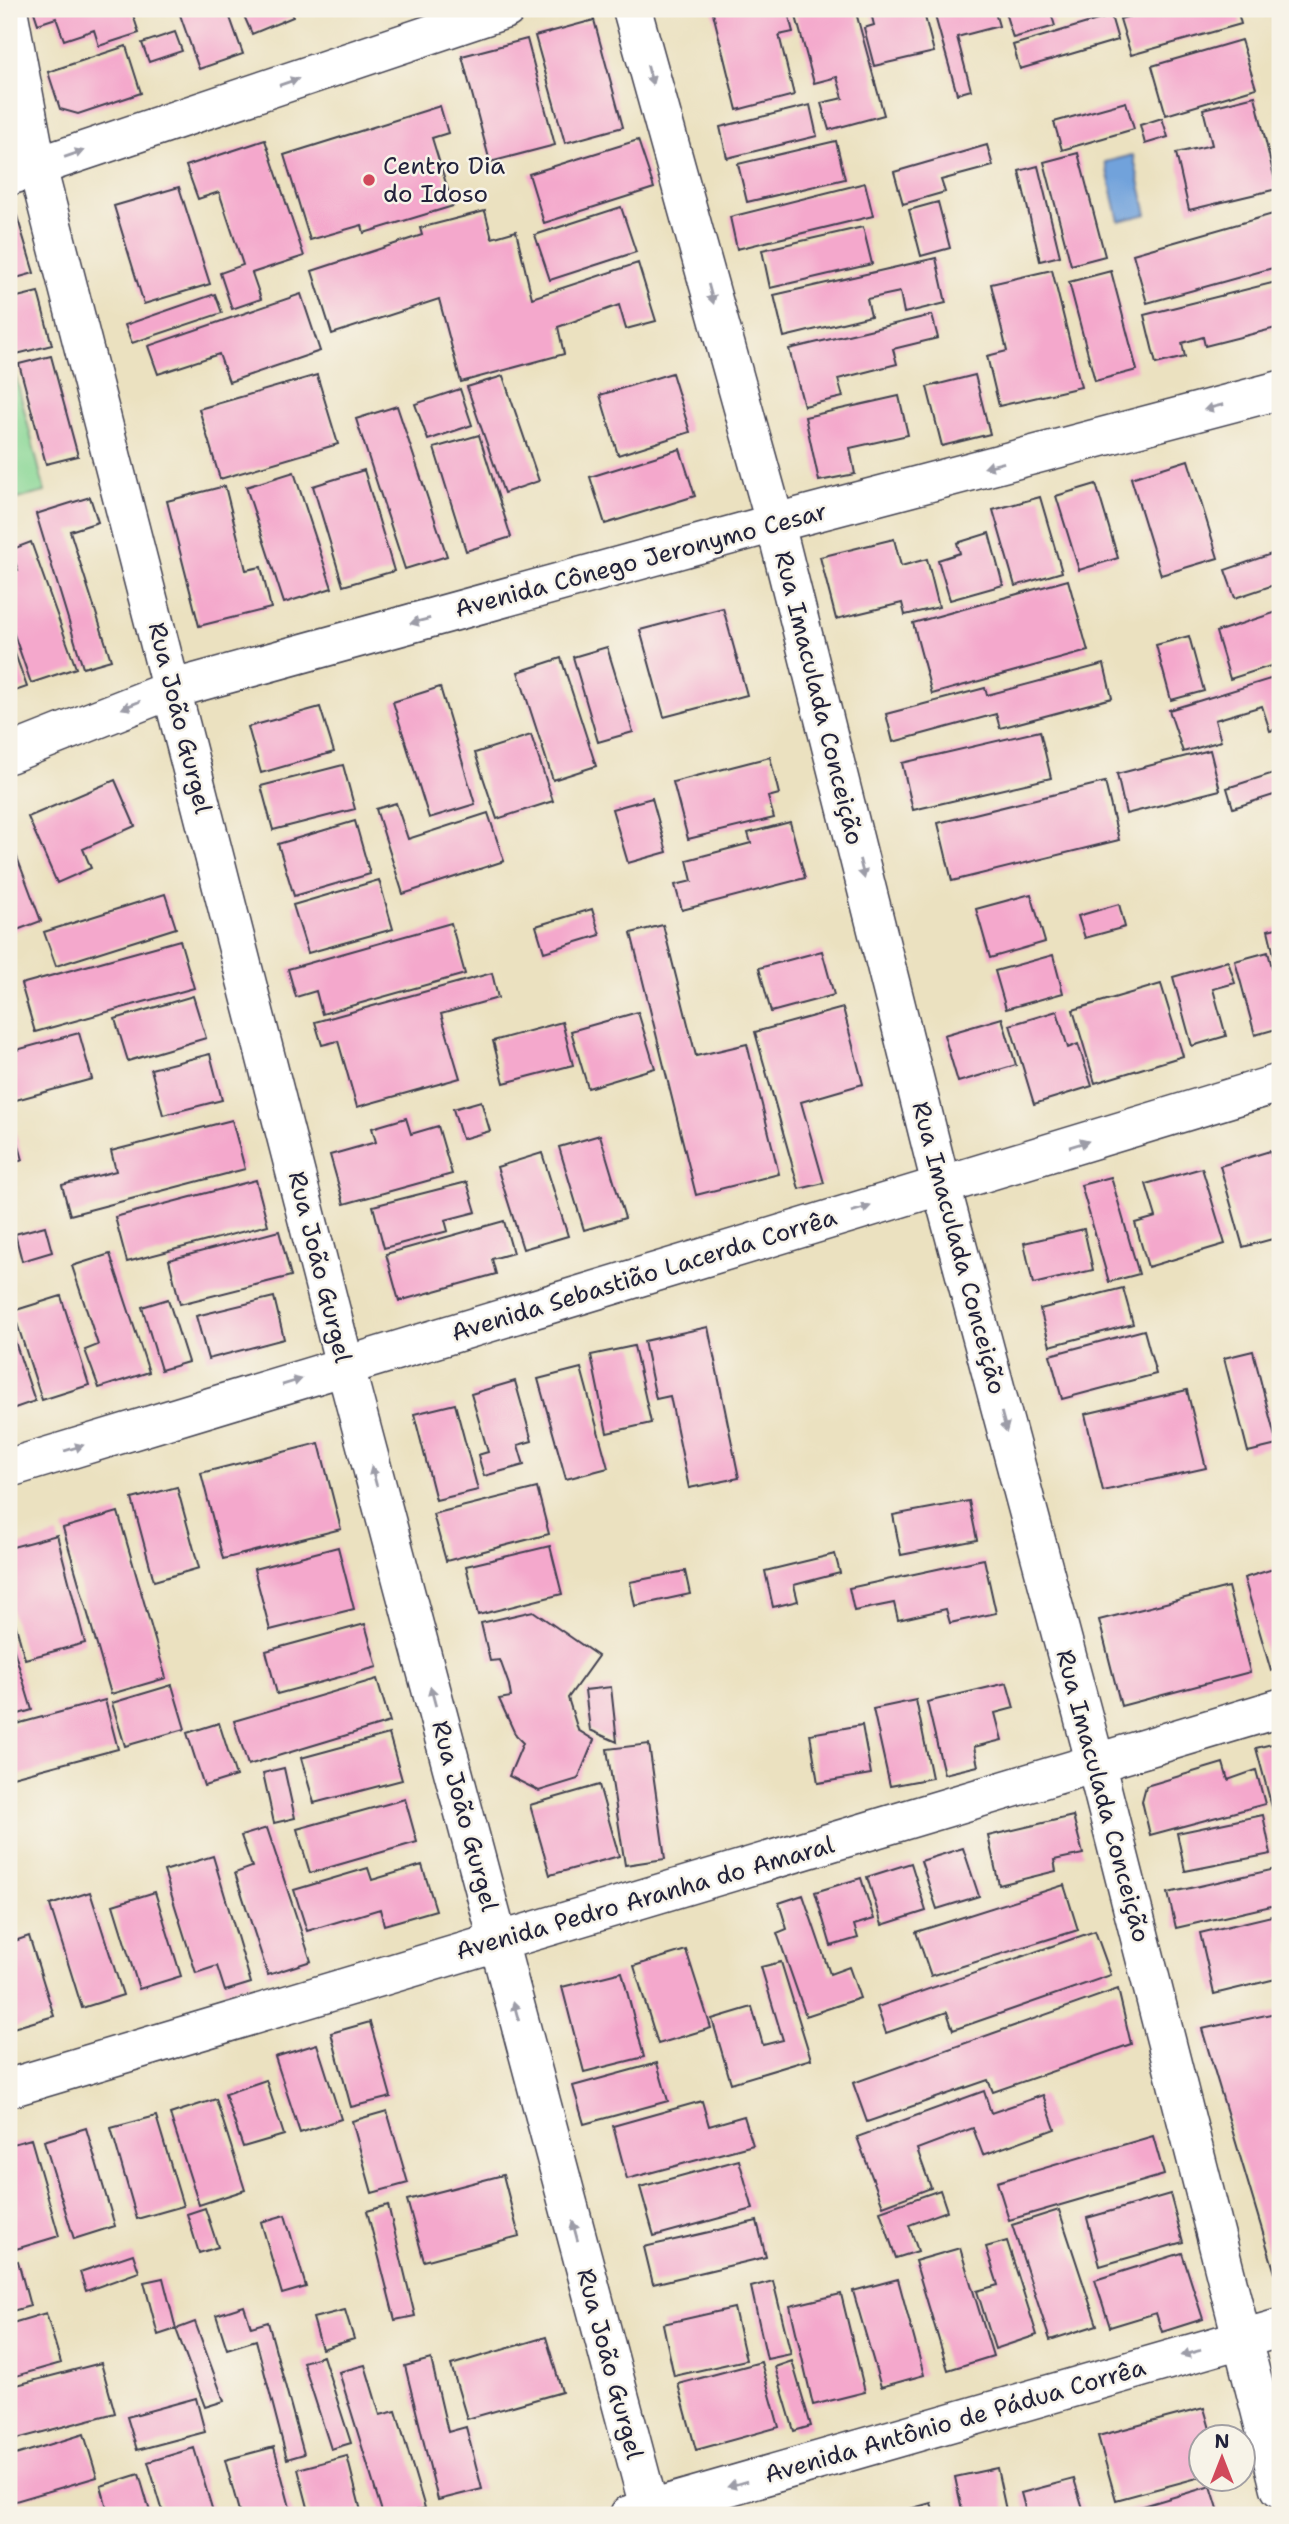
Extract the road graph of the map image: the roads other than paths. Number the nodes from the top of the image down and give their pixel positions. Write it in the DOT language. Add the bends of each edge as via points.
graph roads {
  1 [pos="506,9"];
  2 [pos="632,9"];
  3 [pos="9,15"];
  4 [pos="23,171"];
  5 [pos="1280,390"];
  6 [pos="775,523"];
  7 [pos="173,689"];
  8 [pos="9,754"];
  9 [pos="1280,1083"];
  10 [pos="941,1185"];
  11 [pos="345,1367"];
  12 [pos="9,1468"];
  13 [pos="1280,1708"];
  14 [pos="1096,1765"];
  15 [pos="498,1941"];
  16 [pos="9,2088"];
  17 [pos="1280,2328"];
  18 [pos="1240,2339"];
  19 [pos="1280,2488"];
  20 [pos="643,2513"];
  4 -- 1 [label="street, one-way"];
  2 -- 6 [label="street, Rua Imaculada Conceição, one-way"];
  3 -- 4 [label="street, Rua João Gurgel"];
  4 -- 7 [label="street, Rua João Gurgel"];
  5 -- 6 [label="street, Avenida Cônego Jeronymo Cesar, one-way"];
  6 -- 7 [label="street, Avenida Cônego Jeronymo Cesar, one-way"];
  6 -- 10 [label="street, Rua Imaculada Conceição, one-way"];
  7 -- 8 [label="street, Avenida Cônego Jeronymo Cesar, one-way"];
  7 -- 11 [label="street, Rua João Gurgel"];
  10 -- 9 [label="street, Avenida Sebastião Lacerda Corrêa, one-way"];
  11 -- 10 [label="street, Avenida Sebastião Lacerda Corrêa, one-way"];
  10 -- 14 [label="street, Rua Imaculada Conceição, one-way"];
  12 -- 11 [label="street, Avenida Sebastião Lacerda Corrêa, one-way"];
  15 -- 11 [label="street, Rua João Gurgel, one-way"];
  13 -- 14 [label="street, Avenida Pedro Aranha do Amaral"];
  14 -- 15 [label="street, Avenida Pedro Aranha do Amaral"];
  14 -- 18 [label="street, Rua Imaculada Conceição"];
  15 -- 16 [label="street, Avenida Pedro Aranha do Amaral"];
  20 -- 15 [label="street, Rua João Gurgel, one-way"];
  17 -- 18 [label="street, Avenida Antônio de Pádua Corrêa"];
  18 -- 19 [label="street, Rua Imaculada Conceição"];
  18 -- 20 [label="street, Avenida Antônio de Pádua Corrêa, one-way"];
}
